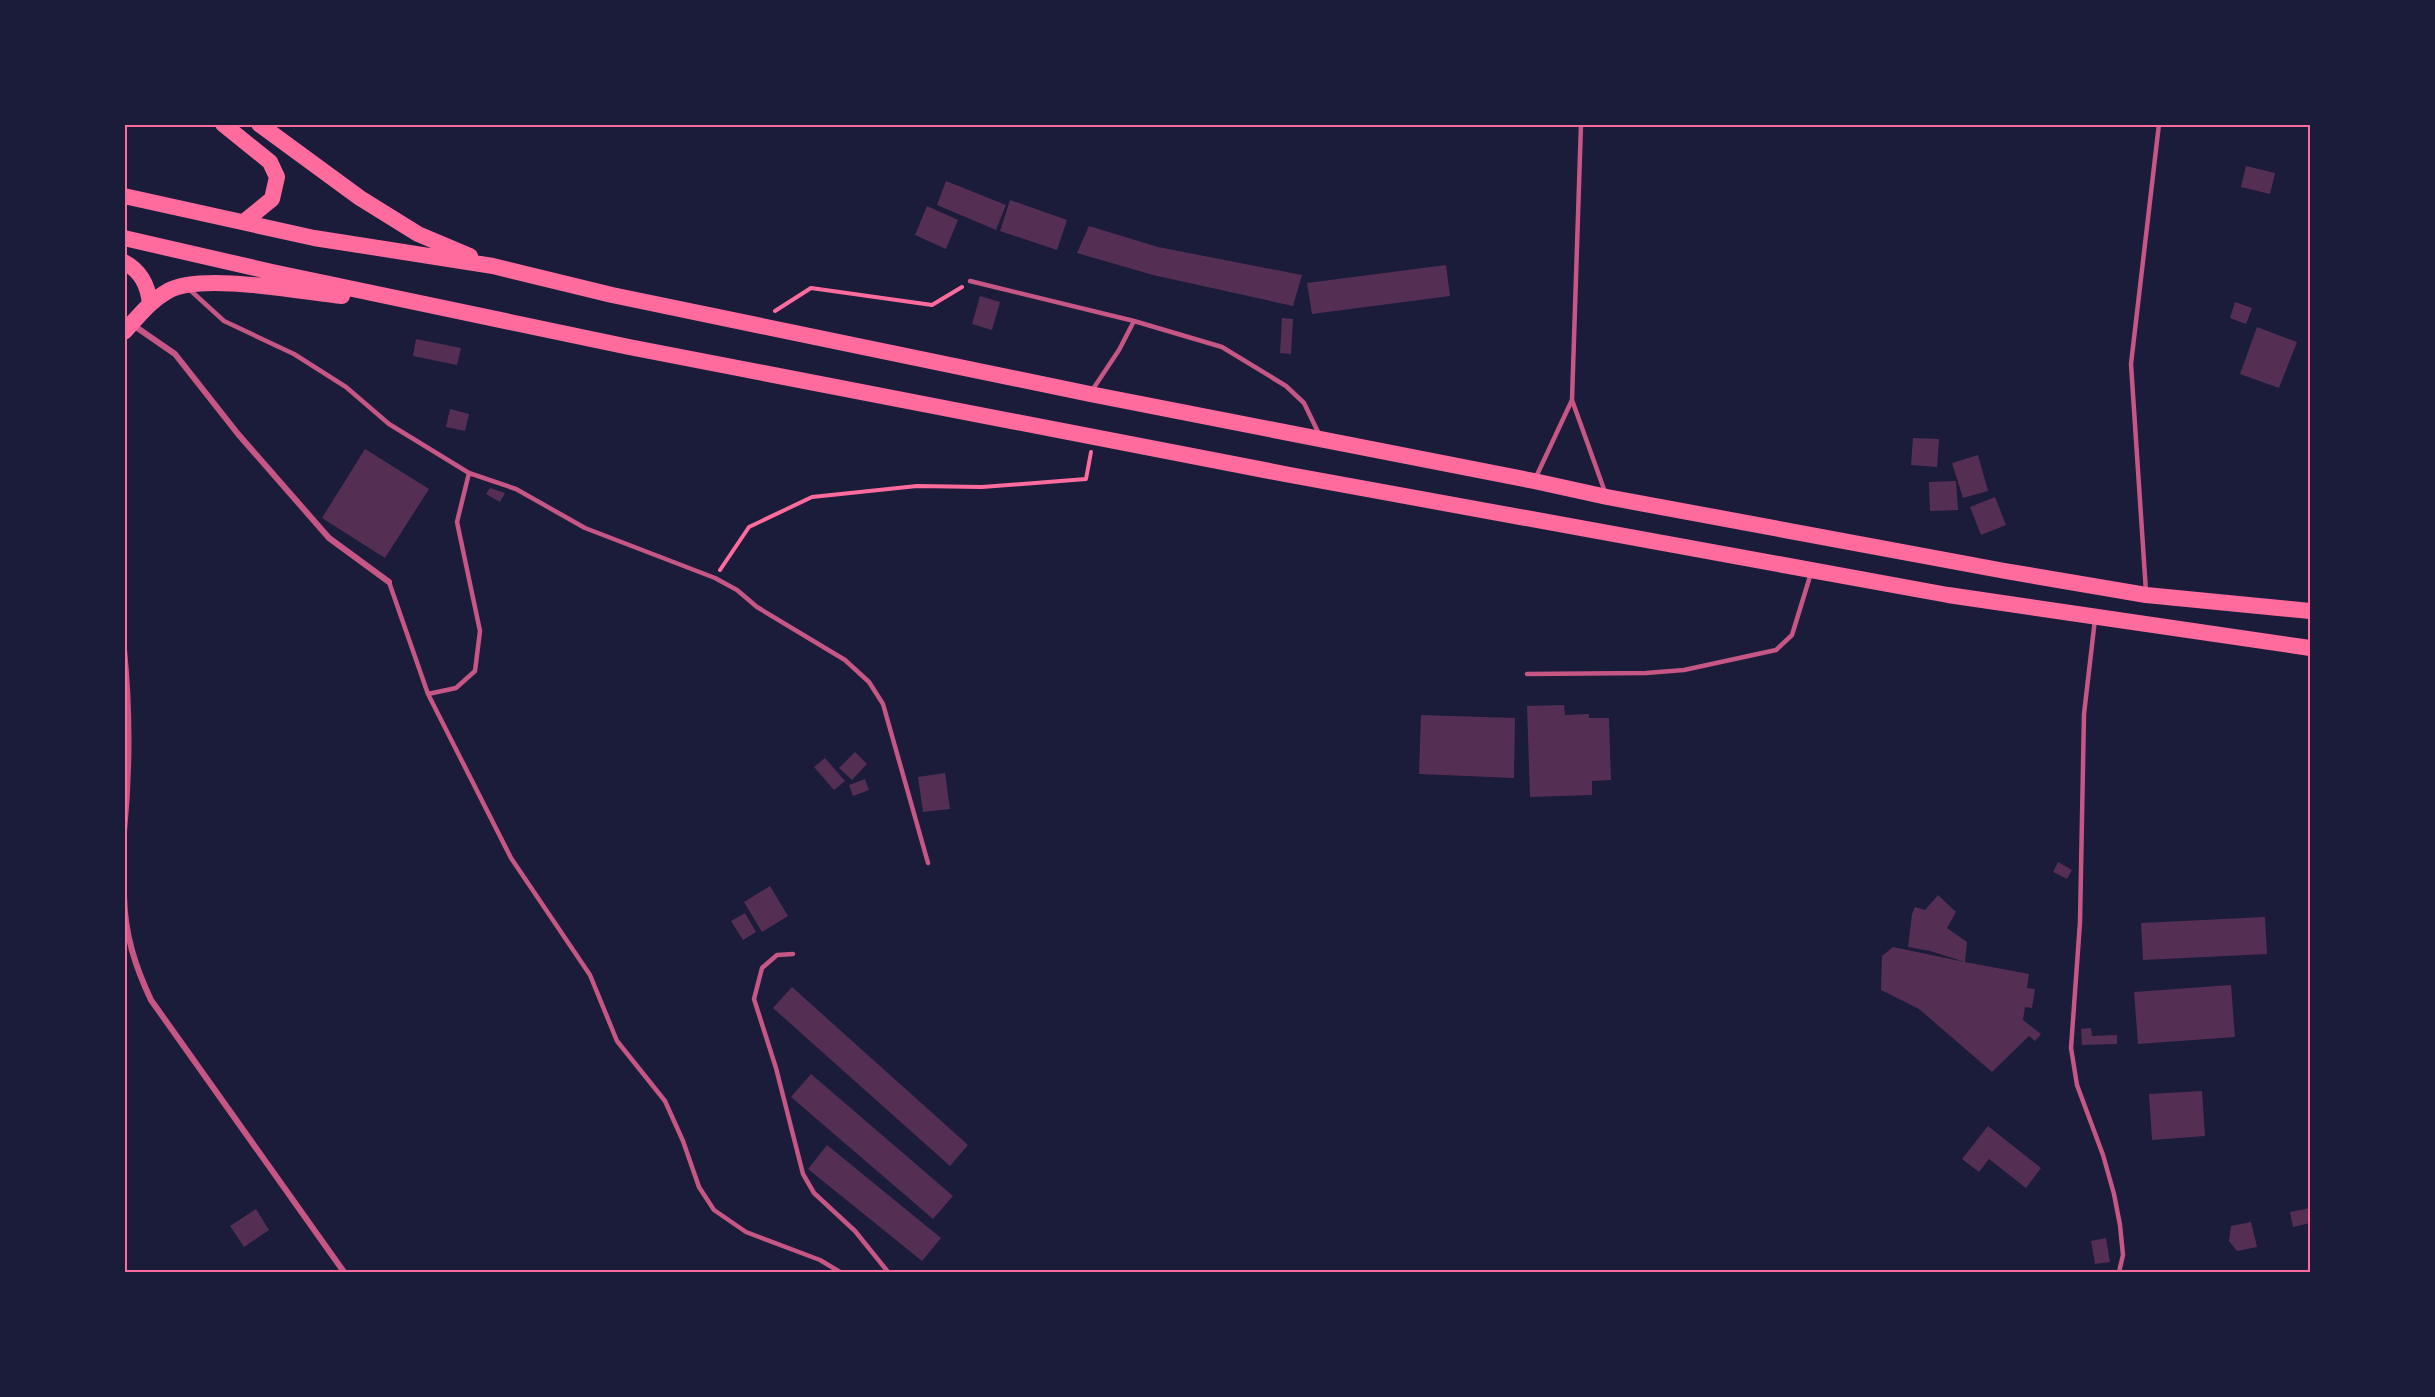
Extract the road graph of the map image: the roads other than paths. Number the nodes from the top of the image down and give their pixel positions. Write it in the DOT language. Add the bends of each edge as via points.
graph roads {
  1 [pos="223,124"];
  2 [pos="259,124"];
  3 [pos="1581,124"];
  4 [pos="2159,124"];
  5 [pos="124,196"];
  6 [pos="246,221"];
  7 [pos="124,238"];
  8 [pos="124,262"];
  9 [pos="493,266"];
  10 [pos="970,281"];
  11 [pos="184,284"];
  12 [pos="409,301"];
  13 [pos="150,304"];
  14 [pos="1134,321"];
  15 [pos="128,328"];
  16 [pos="1090,394"];
  17 [pos="1572,400"];
  18 [pos="1324,441"];
  19 [pos="469,473"];
  20 [pos="1534,481"];
  21 [pos="1607,497"];
  22 [pos="1812,570"];
  23 [pos="389,582"];
  24 [pos="2146,595"];
  25 [pos="2310,611"];
  26 [pos="2095,616"];
  27 [pos="2310,648"];
  28 [pos="124,649"];
  29 [pos="1527,674"];
  30 [pos="428,694"];
  31 [pos="124,832"];
  32 [pos="928,863"];
  33 [pos="124,896"];
  34 [pos="793,954"];
  35 [pos="344,1272"];
  36 [pos="840,1272"];
  37 [pos="888,1272"];
  38 [pos="2119,1272"];
  1 -- 6 [label="highway" via="270,162 277,177 272,199"];
  2 -- 9 [label="highway" via="360,198 418,234"];
  3 -- 17 [label="lane"];
  4 -- 24 [label="lane" via="2131,364"];
  5 -- 6 [label="highway"];
  6 -- 9 [label="highway" via="314,238"];
  7 -- 12 [label="highway"];
  8 -- 13 [label="highway" via="143,278"];
  9 -- 16 [label="highway"];
  10 -- 14 [label="lane"];
  11 -- 12 [label="highway" via="234,284"];
  11 -- 13 [label="highway"];
  11 -- 19 [label="lane" via="224,321 294,354 346,387 389,424"];
  12 -- 22 [label="highway" via="1094,437"];
  13 -- 15 [label="highway"];
  14 -- 16 [label="lane"];
  14 -- 18 [label="lane" via="1222,347 1286,387 1304,403"];
  15 -- 23 [label="street" via="175,354 238,434 329,538"];
  16 -- 18 [label="highway"];
  17 -- 20 [label="lane"];
  17 -- 21 [label="lane"];
  18 -- 20 [label="highway"];
  19 -- 30 [label="lane" via="457,522 480,631 475,671 456,688"];
  19 -- 32 [label="lane" via="516,489 585,528 715,578 845,660 869,682 883,704"];
  20 -- 21 [label="highway"];
  21 -- 24 [label="highway"];
  22 -- 26 [label="highway"];
  22 -- 29 [label="lane" via="1792,636 1776,650 1684,670"];
  23 -- 30 [label="lane"];
  24 -- 25 [label="highway"];
  26 -- 27 [label="highway"];
  26 -- 38 [label="lane" via="2084,714 2080,922 2071,1048 2076,1085 2114,1194 2123,1255"];
  28 -- 31 [label="street" via="130,706"];
  30 -- 36 [label="lane" via="511,858 590,975 618,1041 665,1101 699,1187 714,1210 746,1232 820,1260"];
  33 -- 35 [label="street" via="135,965 151,1000"];
  34 -- 37 [label="lane" via="777,956 762,968 754,999 803,1174 814,1194 855,1231"];
}
